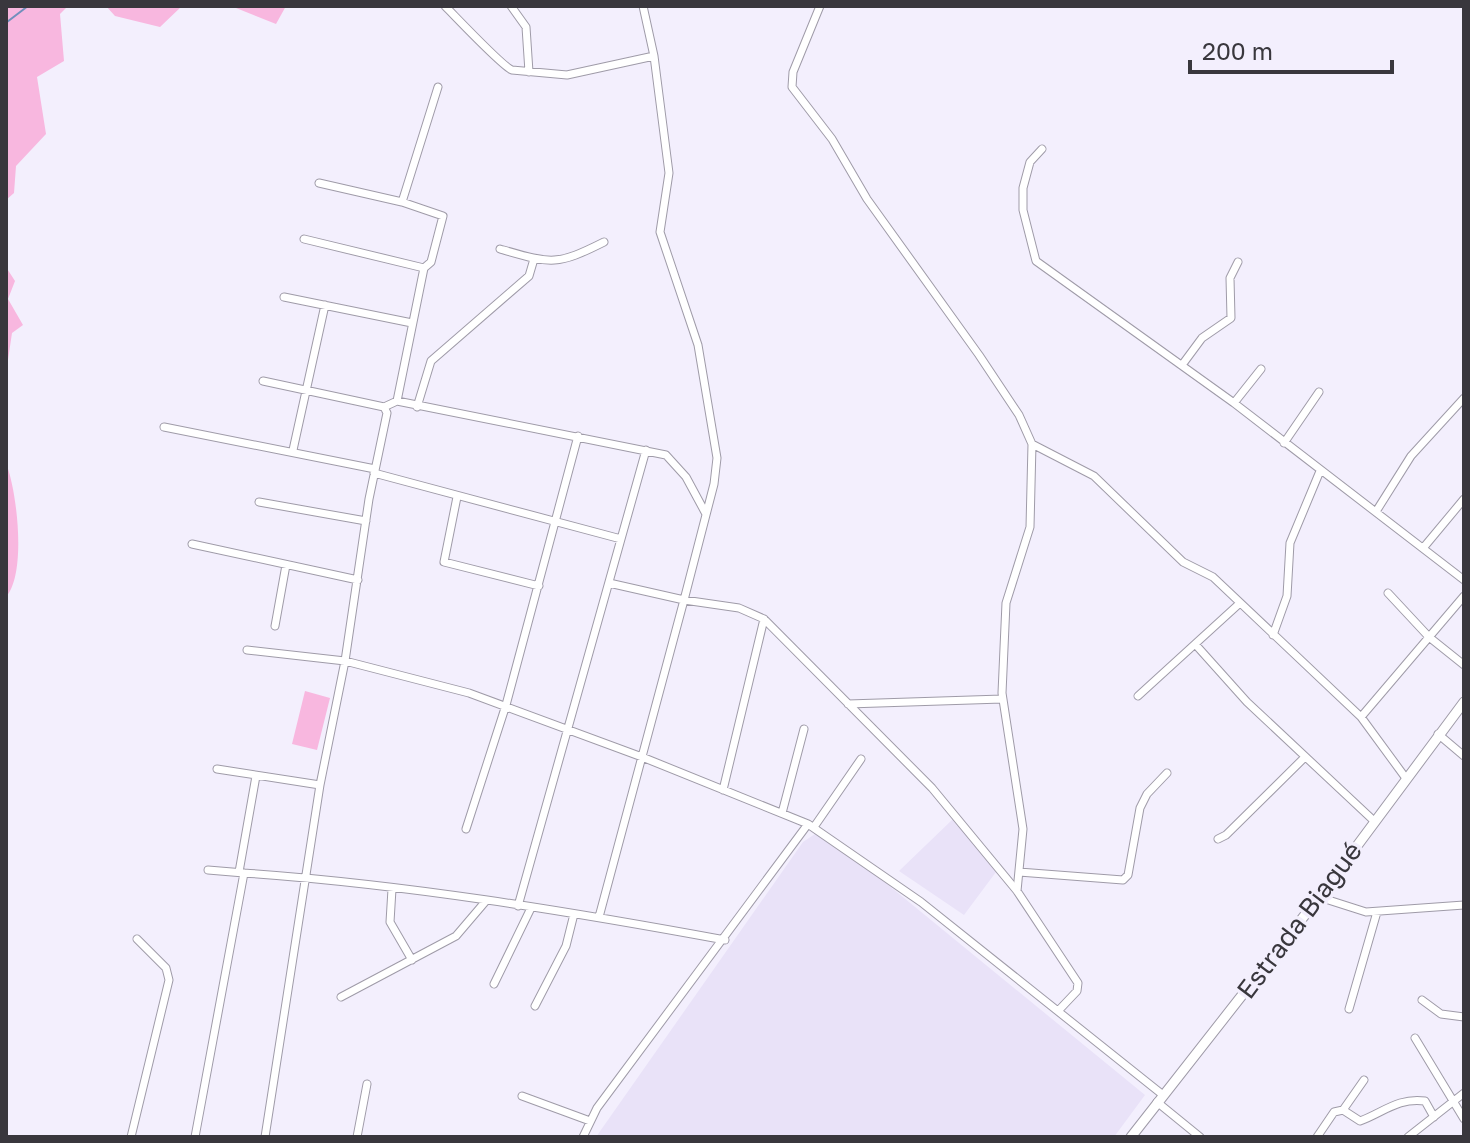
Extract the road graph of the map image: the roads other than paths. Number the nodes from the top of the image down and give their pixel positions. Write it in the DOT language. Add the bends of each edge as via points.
graph roads {
  1 [pos="511,6"];
  2 [pos="643,6"];
  3 [pos="820,6"];
  4 [pos="449,7"];
  5 [pos="654,56"];
  6 [pos="529,72"];
  7 [pos="438,87"];
  8 [pos="1042,149"];
  9 [pos="319,183"];
  10 [pos="402,202"];
  11 [pos="304,239"];
  12 [pos="604,242"];
  13 [pos="500,249"];
  14 [pos="534,259"];
  15 [pos="1238,262"];
  16 [pos="424,268"];
  17 [pos="284,297"];
  18 [pos="325,305"];
  19 [pos="412,323"];
  20 [pos="1182,365"];
  21 [pos="1261,369"];
  22 [pos="263,381"];
  23 [pos="305,392"];
  24 [pos="1319,392"];
  25 [pos="1464,398"];
  26 [pos="397,401"];
  27 [pos="1234,403"];
  28 [pos="384,407"];
  29 [pos="417,407"];
  30 [pos="164,427"];
  31 [pos="578,436"];
  32 [pos="1284,443"];
  33 [pos="1032,444"];
  34 [pos="293,450"];
  35 [pos="646,450"];
  36 [pos="375,471"];
  37 [pos="1320,471"];
  38 [pos="457,497"];
  39 [pos="1464,499"];
  40 [pos="259,502"];
  41 [pos="1377,510"];
  42 [pos="706,514"];
  43 [pos="366,521"];
  44 [pos="556,523"];
  45 [pos="621,539"];
  46 [pos="192,544"];
  47 [pos="1424,547"];
  48 [pos="286,565"];
  49 [pos="358,580"];
  50 [pos="1464,580"];
  51 [pos="609,583"];
  52 [pos="539,586"];
  53 [pos="1388,593"];
  54 [pos="1464,596"];
  55 [pos="684,600"];
  56 [pos="1240,603"];
  57 [pos="764,619"];
  58 [pos="275,626"];
  59 [pos="1273,635"];
  60 [pos="1429,637"];
  61 [pos="1195,644"];
  62 [pos="247,650"];
  63 [pos="345,661"];
  64 [pos="1464,665"];
  65 [pos="1138,696"];
  66 [pos="1002,699"];
  67 [pos="1464,702"];
  68 [pos="847,704"];
  69 [pos="506,705"];
  70 [pos="1361,717"];
  71 [pos="569,729"];
  72 [pos="804,729"];
  73 [pos="1438,734"];
  74 [pos="1464,756"];
  75 [pos="642,757"];
  76 [pos="1305,757"];
  77 [pos="861,759"];
  78 [pos="217,769"];
  79 [pos="1167,773"];
  80 [pos="256,776"];
  81 [pos="1405,777"];
  82 [pos="320,785"];
  83 [pos="723,790"];
  84 [pos="782,813"];
  85 [pos="1373,820"];
  86 [pos="811,825"];
  87 [pos="466,829"];
  88 [pos="1218,839"];
  89 [pos="208,870"];
  90 [pos="242,872"];
  91 [pos="1019,872"];
  92 [pos="305,877"];
  93 [pos="392,889"];
  94 [pos="1017,891"];
  95 [pos="1319,897"];
  96 [pos="485,902"];
  97 [pos="1464,905"];
  98 [pos="518,906"];
  99 [pos="531,908"];
  100 [pos="1377,912"];
  101 [pos="574,914"];
  102 [pos="599,917"];
  103 [pos="137,939"];
  104 [pos="725,940"];
  105 [pos="412,960"];
  106 [pos="494,984"];
  107 [pos="341,997"];
  108 [pos="1422,1000"];
  109 [pos="535,1006"];
  110 [pos="1349,1009"];
  111 [pos="1059,1010"];
  112 [pos="1464,1017"];
  113 [pos="1415,1038"];
  114 [pos="1364,1080"];
  115 [pos="367,1084"];
  116 [pos="1464,1093"];
  117 [pos="522,1096"];
  118 [pos="1160,1098"];
  119 [pos="1452,1103"];
  120 [pos="1343,1110"];
  121 [pos="1434,1117"];
  122 [pos="1464,1119"];
  123 [pos="590,1121"];
  124 [pos="131,1137"];
  125 [pos="195,1137"];
  126 [pos="265,1137"];
  127 [pos="357,1137"];
  128 [pos="583,1137"];
  129 [pos="1131,1137"];
  130 [pos="1200,1137"];
  131 [pos="1317,1137"];
  132 [pos="1408,1137"];
  1 -- 6 [label="street" via="526,27"];
  2 -- 5 [label="street"];
  3 -- 33 [label="street" via="792,87 979,355"];
  4 -- 6 [label="street" via="504,67"];
  5 -- 6 [label="street" via="567,75"];
  5 -- 42 [label="street" via="669,182 660,232 695,335 717,439 716,474"];
  7 -- 10 [label="street"];
  8 -- 20 [label="street" via="1030,162 1023,188 1036,261"];
  9 -- 10 [label="street"];
  10 -- 16 [label="street" via="443,216 431,262"];
  11 -- 16 [label="street"];
  12 -- 14 [label="street" via="569,260"];
  13 -- 14 [label="street"];
  14 -- 29 [label="street" via="529,276 431,361"];
  15 -- 20 [label="street" via="1230,278 1231,318 1202,338"];
  16 -- 19 [label="street"];
  17 -- 18 [label="street"];
  18 -- 19 [label="street"];
  18 -- 23 [label="street"];
  19 -- 26 [label="street"];
  20 -- 27 [label="street"];
  21 -- 27 [label="street"];
  22 -- 23 [label="street"];
  23 -- 28 [label="street"];
  23 -- 34 [label="street"];
  24 -- 32 [label="street"];
  25 -- 41 [label="street" via="1411,456"];
  26 -- 28 [label="street"];
  26 -- 29 [label="street"];
  27 -- 32 [label="street"];
  28 -- 36 [label="street" via="387,419"];
  29 -- 31 [label="street"];
  30 -- 34 [label="street"];
  31 -- 35 [label="street"];
  31 -- 44 [label="street"];
  32 -- 37 [label="street"];
  33 -- 56 [label="street" via="1094,476 1183,562 1213,577"];
  33 -- 66 [label="street" via="1030,527 1006,603"];
  34 -- 36 [label="street"];
  35 -- 42 [label="street" via="676,462"];
  35 -- 45 [label="street"];
  36 -- 38 [label="street"];
  36 -- 43 [label="street"];
  37 -- 41 [label="street"];
  37 -- 59 [label="street" via="1290,543 1287,596"];
  38 -- 44 [label="street"];
  38 -- 52 [label="street" via="444,562"];
  39 -- 47 [label="street"];
  40 -- 43 [label="street"];
  41 -- 47 [label="street"];
  42 -- 55 [label="street"];
  43 -- 49 [label="street"];
  44 -- 45 [label="street"];
  44 -- 52 [label="street"];
  45 -- 51 [label="street"];
  46 -- 48 [label="street"];
  47 -- 50 [label="street"];
  48 -- 49 [label="street"];
  48 -- 58 [label="street"];
  49 -- 63 [label="street"];
  51 -- 55 [label="street"];
  51 -- 71 [label="street"];
  52 -- 69 [label="street"];
  53 -- 60 [label="street"];
  54 -- 60 [label="street"];
  55 -- 57 [label="street" via="739,608"];
  55 -- 75 [label="street"];
  56 -- 59 [label="street"];
  56 -- 61 [label="street"];
  57 -- 68 [label="street"];
  57 -- 83 [label="street"];
  59 -- 70 [label="street"];
  60 -- 64 [label="street"];
  60 -- 70 [label="street"];
  61 -- 65 [label="street"];
  61 -- 76 [label="street"];
  62 -- 63 [label="street"];
  63 -- 69 [label="street"];
  63 -- 82 [label="street"];
  66 -- 68 [label="street"];
  66 -- 91 [label="street" via="1022,816"];
  67 -- 73 [label="main road, Estrada Biagué"];
  68 -- 94 [label="street" via="932,788"];
  69 -- 71 [label="street"];
  69 -- 87 [label="street"];
  70 -- 81 [label="street"];
  71 -- 75 [label="street"];
  71 -- 98 [label="street"];
  72 -- 84 [label="street"];
  73 -- 74 [label="street"];
  73 -- 81 [label="main road, Estrada Biagué"];
  75 -- 83 [label="street"];
  75 -- 102 [label="street"];
  76 -- 85 [label="street"];
  76 -- 88 [label="street"];
  77 -- 86 [label="street"];
  78 -- 80 [label="street"];
  79 -- 91 [label="street" via="1143,800 1123,880"];
  80 -- 82 [label="street"];
  80 -- 90 [label="street"];
  81 -- 85 [label="main road, Estrada Biagué"];
  82 -- 92 [label="street"];
  83 -- 84 [label="street"];
  84 -- 86 [label="street"];
  85 -- 95 [label="main road, Estrada Biagué"];
  86 -- 104 [label="street"];
  86 -- 111 [label="street" via="921,902"];
  89 -- 90 [label="street"];
  90 -- 92 [label="street"];
  90 -- 125 [label="street"];
  91 -- 94 [label="street"];
  92 -- 93 [label="street"];
  92 -- 126 [label="street"];
  93 -- 96 [label="street"];
  93 -- 105 [label="street" via="390,922"];
  94 -- 111 [label="street" via="1078,983"];
  95 -- 100 [label="street"];
  95 -- 118 [label="main road, Estrada Biagué"];
  96 -- 98 [label="street"];
  96 -- 105 [label="street" via="461,932"];
  97 -- 100 [label="street"];
  98 -- 99 [label="street"];
  99 -- 101 [label="street"];
  99 -- 106 [label="street"];
  100 -- 110 [label="street"];
  101 -- 102 [label="street"];
  101 -- 109 [label="street" via="566,946"];
  102 -- 104 [label="street"];
  103 -- 124 [label="street" via="166,968 169,980"];
  104 -- 123 [label="street"];
  105 -- 107 [label="street"];
  108 -- 112 [label="street" via="1441,1014"];
  111 -- 118 [label="street"];
  113 -- 119 [label="street"];
  114 -- 120 [label="street"];
  115 -- 127 [label="street"];
  116 -- 119 [label="street"];
  117 -- 123 [label="street"];
  118 -- 129 [label="main road, Estrada Biagué"];
  118 -- 130 [label="street"];
  119 -- 121 [label="street"];
  119 -- 122 [label="street"];
  120 -- 121 [label="street" via="1360,1121 1390,1104 1418,1100 1425,1101"];
  120 -- 131 [label="street" via="1334,1112"];
  121 -- 132 [label="street"];
  123 -- 128 [label="street"];
}
